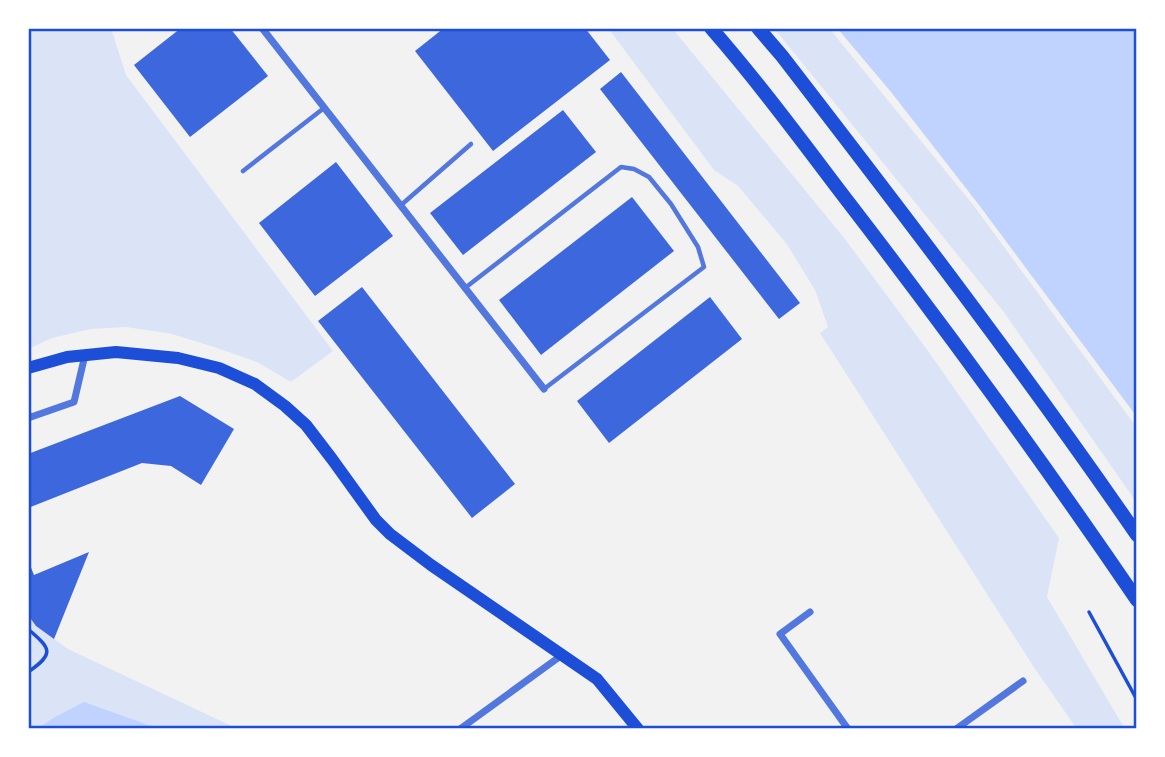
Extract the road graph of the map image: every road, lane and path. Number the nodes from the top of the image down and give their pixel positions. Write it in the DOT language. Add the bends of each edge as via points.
graph roads {
  1 [pos="262,28"];
  2 [pos="711,28"];
  3 [pos="758,28"];
  4 [pos="324,108"];
  5 [pos="471,144"];
  6 [pos="243,172"];
  7 [pos="400,206"];
  8 [pos="464,289"];
  9 [pos="85,355"];
  10 [pos="28,368"];
  11 [pos="544,389"];
  12 [pos="28,415"];
  13 [pos="1137,535"];
  14 [pos="1137,600"];
  15 [pos="810,612"];
  16 [pos="1089,612"];
  17 [pos="28,629"];
  18 [pos="563,655"];
  19 [pos="28,672"];
  20 [pos="1023,681"];
  21 [pos="1137,701"];
  22 [pos="460,729"];
  23 [pos="638,729"];
  24 [pos="848,729"];
  25 [pos="956,729"];
  1 -- 4 [label="street"];
  2 -- 14 [label="highway" via="930,308"];
  3 -- 13 [label="highway" via="936,257"];
  4 -- 6 [label="lane"];
  4 -- 7 [label="street"];
  5 -- 7 [label="lane"];
  7 -- 8 [label="street"];
  8 -- 11 [label="street"];
  8 -- 11 [label="lane" via="621,167 649,177 671,204 698,247 704,268"];
  9 -- 10 [label="main road"];
  9 -- 12 [label="street" via="74,402"];
  9 -- 18 [label="main road" via="116,352 178,358 219,368 255,384 306,425 390,534"];
  15 -- 24 [label="street" via="780,634"];
  16 -- 21 [label="path"];
  17 -- 19 [label="path" via="47,651"];
  18 -- 22 [label="street"];
  18 -- 23 [label="main road" via="597,678"];
  20 -- 25 [label="street"];
}
